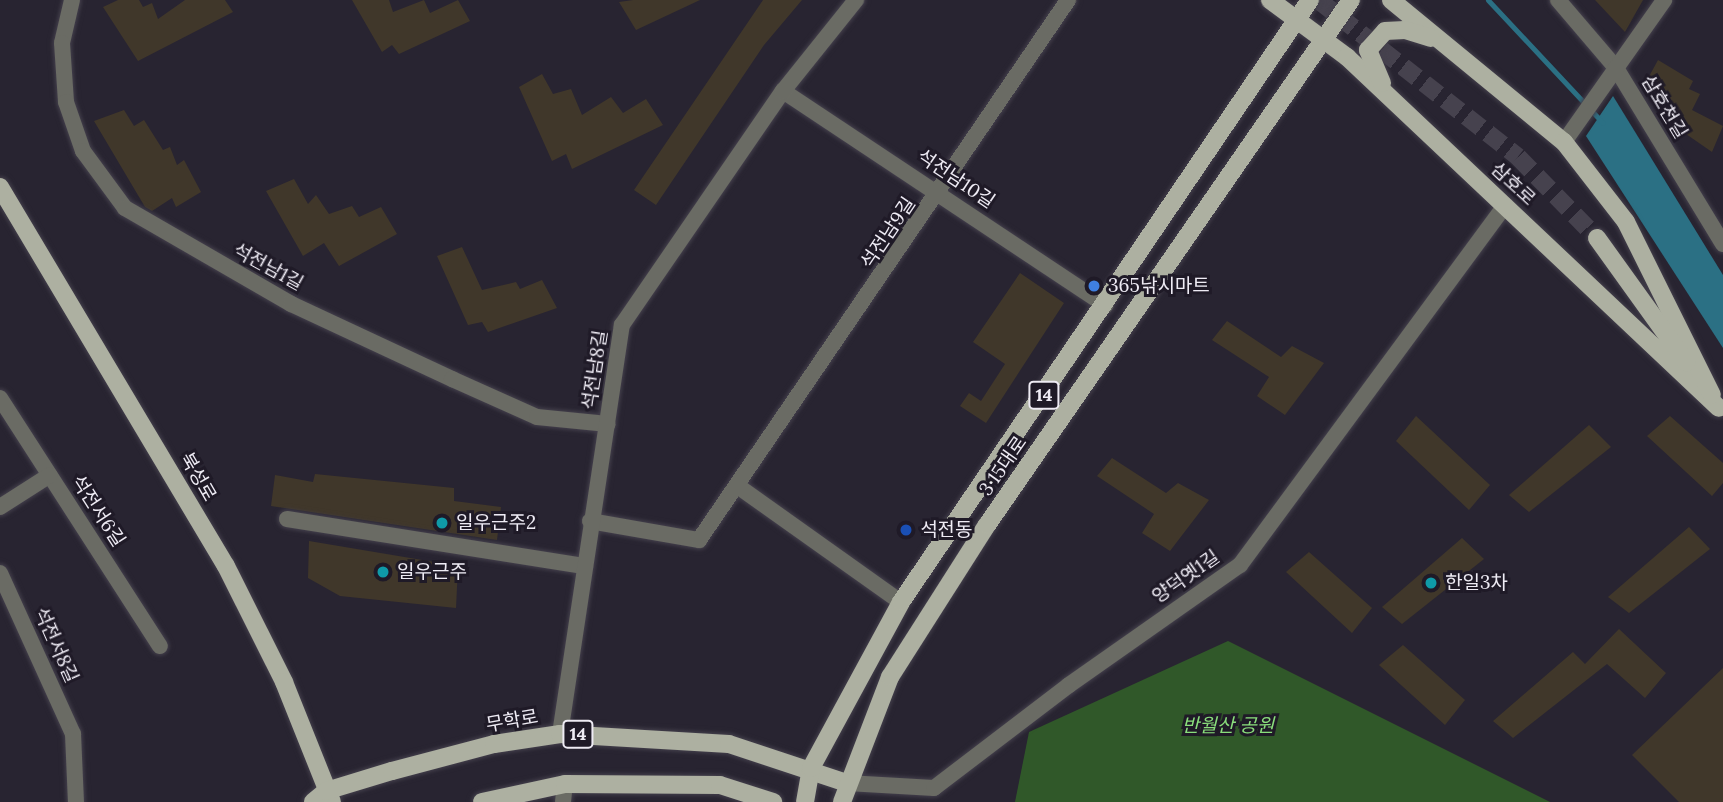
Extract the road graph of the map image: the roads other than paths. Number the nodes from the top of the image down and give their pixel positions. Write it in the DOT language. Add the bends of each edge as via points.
graph roads {
  1 [pos="72,0"];
  2 [pos="856,0"];
  3 [pos="1068,0"];
  4 [pos="1270,0"];
  5 [pos="1310,0"];
  6 [pos="1351,0"];
  7 [pos="1391,0"];
  8 [pos="1558,0"];
  9 [pos="1664,0"];
  10 [pos="1295,19"];
  11 [pos="1324,40"];
  12 [pos="1444,43"];
  13 [pos="1612,73"];
  14 [pos="783,91"];
  15 [pos="1393,100"];
  16 [pos="1569,135"];
  17 [pos="0,187"];
  18 [pos="941,193"];
  19 [pos="1505,205"];
  20 [pos="1597,238"];
  21 [pos="1723,244"];
  22 [pos="1105,305"];
  23 [pos="0,398"];
  24 [pos="1721,410"];
  25 [pos="608,424"];
  26 [pos="50,475"];
  27 [pos="739,487"];
  28 [pos="0,507"];
  29 [pos="287,519"];
  30 [pos="590,522"];
  31 [pos="585,566"];
  32 [pos="0,573"];
  33 [pos="901,602"];
  34 [pos="160,646"];
  35 [pos="560,734"];
  36 [pos="811,768"];
  37 [pos="847,783"];
  38 [pos="564,793"];
  39 [pos="324,798"];
  40 [pos="76,802"];
  41 [pos="482,802"];
  42 [pos="773,802"];
  43 [pos="805,802"];
  44 [pos="842,802"];
  1 -- 25 [label="street, 석전남1길" via="62,43 66,102 83,151 125,208 291,304 452,379 537,416"];
  2 -- 14 [label="street, 석전남8길"];
  3 -- 18 [label="street, 석전남9길"];
  4 -- 10 [label="main road, 삼호로"];
  5 -- 10 [label="main road, 3·15대로 / 14"];
  6 -- 11 [label="main road, 3·15대로 / 14"];
  7 -- 12 [label="main road"];
  8 -- 13 [label="street, 삼호천길"];
  9 -- 13 [label="street"];
  10 -- 11 [label="main road, 삼호로"];
  10 -- 22 [label="main road, 3·15대로 / 14"];
  11 -- 15 [label="main road, 삼호로"];
  11 -- 37 [label="main road, 3·15대로 / 14" via="987,525 897,665"];
  12 -- 15 [label="main road" via="1405,30 1385,31 1368,50"];
  12 -- 16 [label="main road"];
  13 -- 16 [label="street"];
  13 -- 21 [label="street, 삼호천길"];
  14 -- 18 [label="street, 석전남10길"];
  14 -- 25 [label="street, 석전남8길" via="622,326"];
  15 -- 19 [label="main road, 삼호로"];
  16 -- 24 [label="main road" via="1626,222"];
  17 -- 39 [label="main road, 북성로" via="226,566 284,682"];
  18 -- 22 [label="street, 석전남10길"];
  18 -- 27 [label="street, 석전남9길"];
  19 -- 24 [label="main road, 삼호로"];
  19 -- 37 [label="street, 양덕옛1길" via="1240,565 1069,685 934,788"];
  20 -- 24 [label="main road"];
  22 -- 33 [label="main road, 3·15대로 / 14"];
  23 -- 26 [label="street, 석전서6길"];
  25 -- 30 [label="street, 석전남8길"];
  26 -- 28 [label="street"];
  26 -- 34 [label="street, 석전서6길"];
  27 -- 30 [label="street, 석전남9길" via="699,540"];
  27 -- 33 [label="street"];
  29 -- 31 [label="street"];
  30 -- 31 [label="street, 석전남8길"];
  31 -- 35 [label="street, 석전남8길"];
  32 -- 40 [label="street, 석전서8길" via="73,734"];
  33 -- 36 [label="main road, 3·15대로 / 14"];
  35 -- 36 [label="main road, 무학로 / 14" via="665,736 729,744"];
  35 -- 39 [label="main road, 무학로 / 14" via="494,744"];
  36 -- 37 [label="main road, 무학로 / 14"];
  36 -- 43 [label="main road, 3·15대로 / 14"];
  37 -- 44 [label="main road, 3·15대로 / 14"];
  38 -- 41 [label="main road"];
  38 -- 42 [label="main road" via="720,785"];
}
